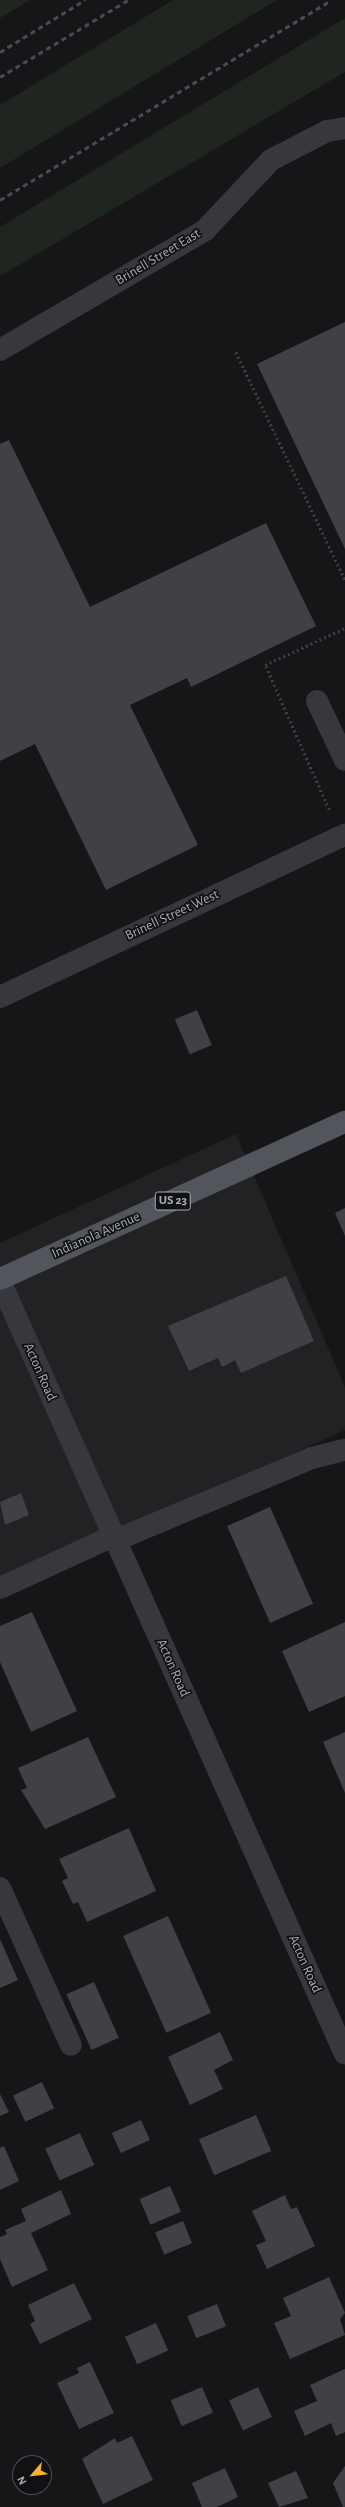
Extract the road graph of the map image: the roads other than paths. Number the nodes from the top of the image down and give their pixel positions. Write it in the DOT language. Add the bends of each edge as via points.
graph roads {
  1 [pos="345,128"];
  2 [pos="0,350"];
  3 [pos="317,701"];
  4 [pos="345,760"];
  5 [pos="345,835"];
  6 [pos="0,997"];
  7 [pos="345,1122"];
  8 [pos="0,1280"];
  9 [pos="345,1450"];
  10 [pos="114,1538"];
  11 [pos="0,1588"];
  12 [pos="0,1888"];
  13 [pos="71,2045"];
  14 [pos="345,2054"];
  1 -- 2 [label="street, Brinell Street East" via="327,131 271,160 205,230"];
  3 -- 4 [label="street"];
  5 -- 6 [label="street, Brinell Street West"];
  7 -- 8 [label="main road, Indianola Avenue / US 23"];
  8 -- 10 [label="street, Acton Road"];
  9 -- 10 [label="street" via="312,1458"];
  10 -- 11 [label="street"];
  10 -- 14 [label="street, Acton Road"];
  12 -- 13 [label="street"];
}
